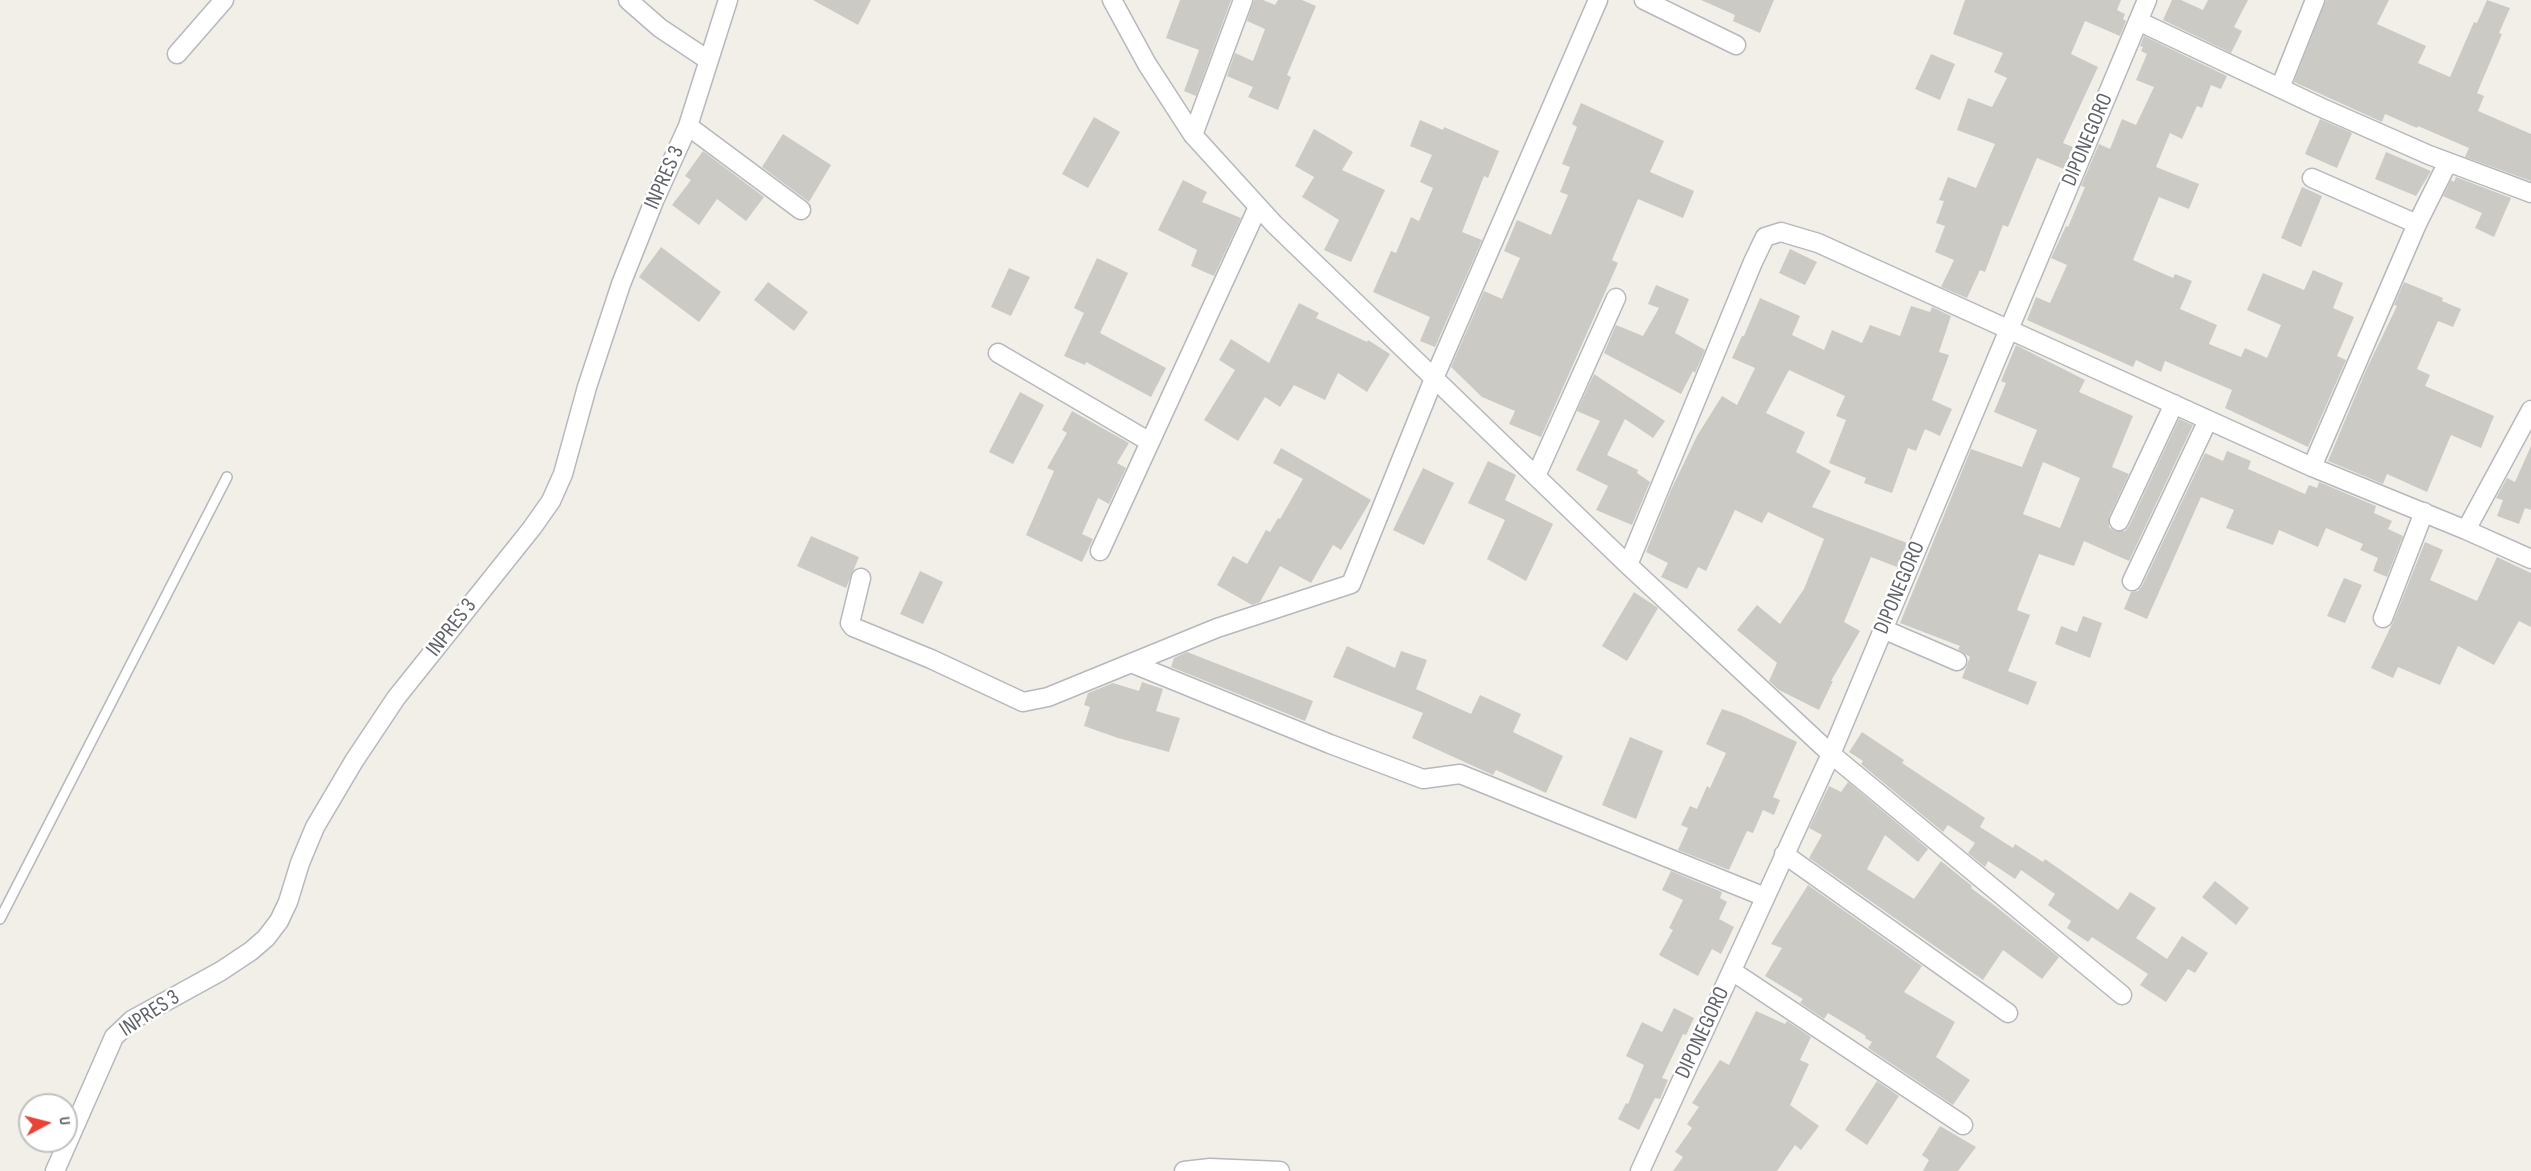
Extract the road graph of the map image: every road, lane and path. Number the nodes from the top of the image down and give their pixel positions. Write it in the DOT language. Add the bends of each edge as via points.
graph roads {
  1 [pos="225,0"];
  2 [pos="628,0"];
  3 [pos="728,0"];
  4 [pos="1112,0"];
  5 [pos="1242,0"];
  6 [pos="1598,0"];
  7 [pos="1644,0"];
  8 [pos="2147,0"];
  9 [pos="2315,0"];
  10 [pos="2138,21"];
  11 [pos="1736,45"];
  12 [pos="177,54"];
  13 [pos="708,60"];
  14 [pos="2280,87"];
  15 [pos="688,126"];
  16 [pos="1193,135"];
  17 [pos="2448,162"];
  18 [pos="2312,178"];
  19 [pos="2531,193"];
  20 [pos="1258,207"];
  21 [pos="801,210"];
  22 [pos="2417,224"];
  23 [pos="1616,298"];
  24 [pos="2008,328"];
  25 [pos="998,352"];
  26 [pos="1435,376"];
  27 [pos="2174,404"];
  28 [pos="2531,410"];
  29 [pos="2208,420"];
  30 [pos="1150,442"];
  31 [pos="2312,467"];
  32 [pos="1536,476"];
  33 [pos="227,477"];
  34 [pos="2424,512"];
  35 [pos="2119,521"];
  36 [pos="2466,530"];
  37 [pos="1100,552"];
  38 [pos="2531,560"];
  39 [pos="1628,565"];
  40 [pos="861,578"];
  41 [pos="2132,581"];
  42 [pos="2383,618"];
  43 [pos="1883,628"];
  44 [pos="1958,661"];
  45 [pos="1131,663"];
  46 [pos="1831,754"];
  47 [pos="1784,854"];
  48 [pos="1765,897"];
  49 [pos="0,919"];
  50 [pos="1732,971"];
  51 [pos="2122,995"];
  52 [pos="2008,1013"];
  53 [pos="1963,1125"];
  54 [pos="55,1171"];
  55 [pos="1184,1171"];
  56 [pos="1280,1171"];
  57 [pos="1640,1171"];
  1 -- 12 [label="street"];
  2 -- 13 [label="street" via="660,28"];
  3 -- 13 [label="street, INPRES 3"];
  4 -- 16 [label="street"];
  5 -- 16 [label="street"];
  6 -- 26 [label="street"];
  7 -- 11 [label="street"];
  8 -- 10 [label="street, DIPONEGORO"];
  9 -- 14 [label="street"];
  10 -- 14 [label="street"];
  10 -- 24 [label="street, DIPONEGORO"];
  13 -- 15 [label="street, INPRES 3"];
  14 -- 17 [label="street"];
  15 -- 21 [label="street"];
  15 -- 54 [label="street, INPRES 3" via="621,284 563,474 551,501 401,692 354,761 315,827 279,921 251,951 132,1020 114,1037"];
  16 -- 20 [label="street"];
  17 -- 19 [label="street"];
  17 -- 22 [label="street"];
  18 -- 22 [label="street"];
  20 -- 26 [label="street"];
  20 -- 30 [label="street"];
  22 -- 31 [label="street"];
  23 -- 32 [label="street"];
  24 -- 27 [label="street"];
  24 -- 39 [label="street" via="1818,243 1787,233 1770,234 1753,262"];
  24 -- 43 [label="street, DIPONEGORO"];
  25 -- 30 [label="street"];
  26 -- 32 [label="street"];
  26 -- 45 [label="street" via="1352,584 1217,628"];
  27 -- 29 [label="street"];
  27 -- 35 [label="street"];
  28 -- 36 [label="street"];
  29 -- 31 [label="street"];
  29 -- 41 [label="street"];
  30 -- 37 [label="street"];
  31 -- 34 [label="street"];
  32 -- 39 [label="street"];
  33 -- 49 [label="lane"];
  34 -- 36 [label="street"];
  34 -- 42 [label="street"];
  36 -- 38 [label="street"];
  39 -- 46 [label="street"];
  40 -- 45 [label="street" via="850,623 853,627 932,659 1013,699 1023,702 1048,697"];
  43 -- 44 [label="street"];
  43 -- 46 [label="street, DIPONEGORO"];
  45 -- 48 [label="street" via="1423,779 1460,774"];
  46 -- 47 [label="street, DIPONEGORO"];
  46 -- 51 [label="street"];
  47 -- 48 [label="street, DIPONEGORO"];
  47 -- 52 [label="street"];
  48 -- 50 [label="street, DIPONEGORO"];
  50 -- 53 [label="street"];
  50 -- 57 [label="street, DIPONEGORO"];
  55 -- 56 [label="street"];
}
